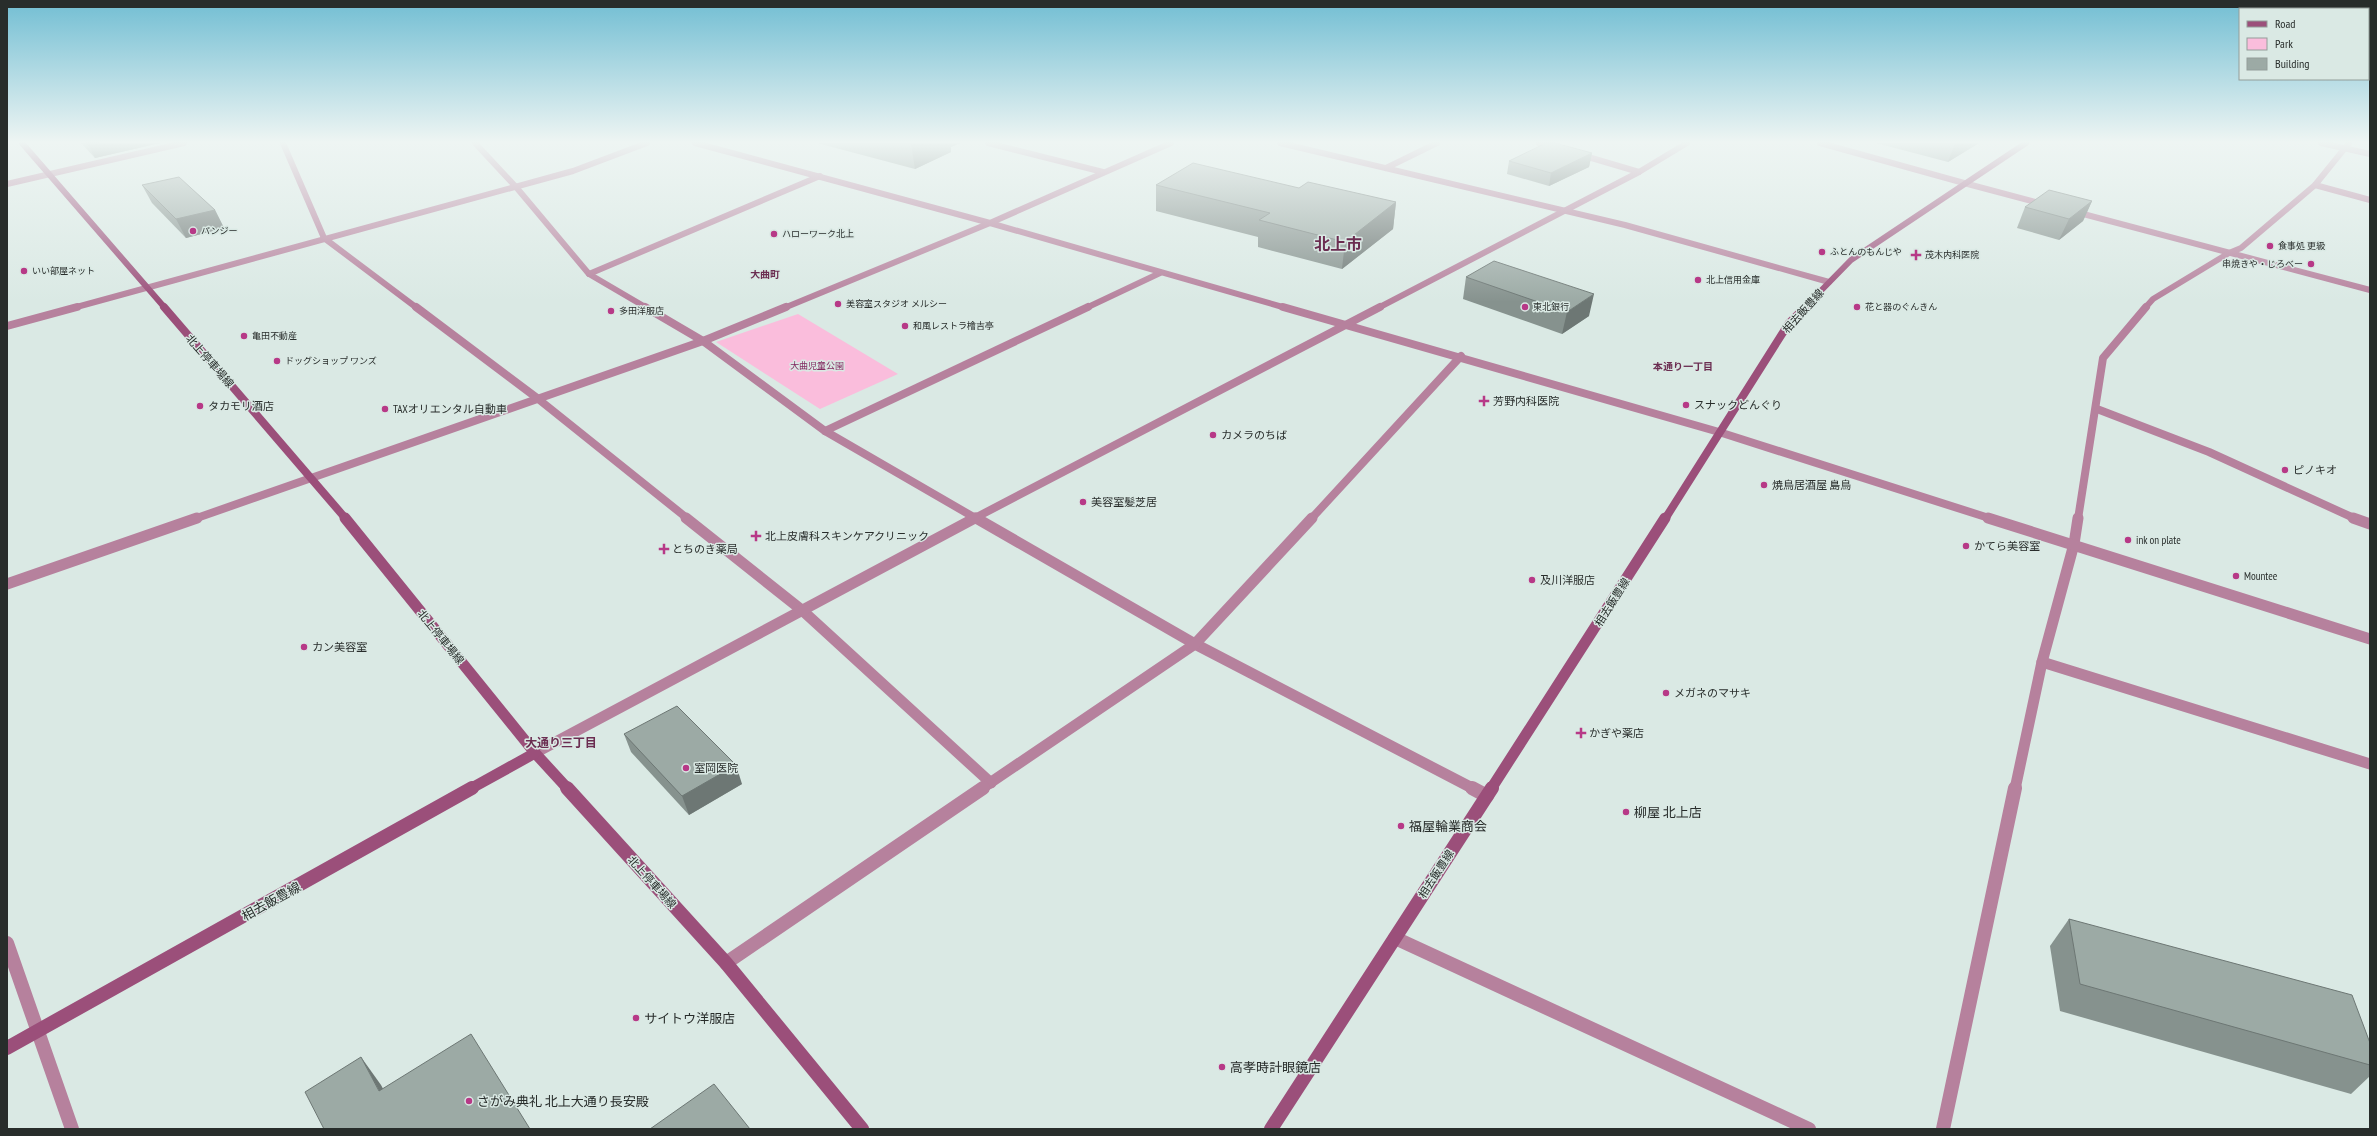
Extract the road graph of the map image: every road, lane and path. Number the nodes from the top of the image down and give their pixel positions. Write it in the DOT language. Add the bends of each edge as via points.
graph roads {
  1 [pos="69,196"];
  2 [pos="306,196"];
  3 [pos="482,196"];
  4 [pos="524,196"];
  5 [pos="773,196"];
  6 [pos="892,196"];
  7 [pos="1050,196"];
  8 [pos="1505,196"];
  9 [pos="1592,196"];
  10 [pos="1945,196"];
  11 [pos="2013,196"];
  12 [pos="2302,196"];
  13 [pos="2355,196"];
  14 [pos="2370,200"];
  15 [pos="2055,207"];
  16 [pos="2063,209"];
  17 [pos="1565,210"];
  18 [pos="990,223"];
  19 [pos="324,238"];
  20 [pos="2229,253"];
  21 [pos="1160,273"];
  22 [pos="589,274"];
  23 [pos="1830,282"];
  24 [pos="146,288"];
  25 [pos="2370,290"];
  26 [pos="1342,324"];
  27 [pos="7,326"];
  28 [pos="702,341"];
  29 [pos="1460,356"];
  30 [pos="537,398"];
  31 [pos="2097,409"];
  32 [pos="825,431"];
  33 [pos="1719,432"];
  34 [pos="312,477"];
  35 [pos="974,518"];
  36 [pos="2370,524"];
  37 [pos="2074,544"];
  38 [pos="7,584"];
  39 [pos="803,610"];
  40 [pos="2370,639"];
  41 [pos="1195,644"];
  42 [pos="2042,662"];
  43 [pos="534,753"];
  44 [pos="2370,764"];
  45 [pos="991,783"];
  46 [pos="1487,796"];
  47 [pos="1395,938"];
  48 [pos="7,943"];
  49 [pos="726,963"];
  50 [pos="39,1031"];
  51 [pos="7,1048"];
  52 [pos="72,1129"];
  53 [pos="862,1129"];
  54 [pos="1270,1129"];
  55 [pos="1809,1129"];
  56 [pos="1943,1129"];
  1 -- 24 [label="main road, 北上停車場線"];
  2 -- 19 [label="street"];
  3 -- 19 [label="street"];
  4 -- 22 [label="street"];
  5 -- 22 [label="street"];
  6 -- 18 [label="street"];
  7 -- 18 [label="street"];
  8 -- 17 [label="street"];
  9 -- 17 [label="street"];
  10 -- 23 [label="main road, 相去飯豊線" via="1851,260"];
  11 -- 15 [label="street"];
  12 -- 20 [label="street" via="2241,248"];
  13 -- 14 [label="street"];
  16 -- 20 [label="street"];
  17 -- 23 [label="street" via="1740,254"];
  17 -- 26 [label="street"];
  18 -- 21 [label="street"];
  18 -- 28 [label="street"];
  19 -- 24 [label="street"];
  19 -- 30 [label="street"];
  20 -- 25 [label="street"];
  20 -- 31 [label="street" via="2153,299 2103,358"];
  21 -- 26 [label="street"];
  21 -- 32 [label="street"];
  22 -- 28 [label="street"];
  23 -- 33 [label="main road, 相去飯豊線" via="1790,323"];
  24 -- 27 [label="street"];
  24 -- 34 [label="main road, 北上停車場線"];
  26 -- 29 [label="street"];
  26 -- 35 [label="street"];
  28 -- 30 [label="street"];
  28 -- 32 [label="street"];
  29 -- 33 [label="street"];
  29 -- 41 [label="street"];
  30 -- 34 [label="street"];
  30 -- 39 [label="street"];
  31 -- 36 [label="street" via="2208,452 2333,510"];
  31 -- 37 [label="street"];
  32 -- 35 [label="street"];
  33 -- 37 [label="street"];
  33 -- 46 [label="main road, 相去飯豊線"];
  34 -- 38 [label="street"];
  34 -- 43 [label="main road, 北上停車場線"];
  35 -- 39 [label="street"];
  35 -- 41 [label="street"];
  37 -- 40 [label="street"];
  37 -- 42 [label="street"];
  39 -- 43 [label="street"];
  39 -- 45 [label="street"];
  41 -- 45 [label="street"];
  41 -- 46 [label="street"];
  42 -- 44 [label="street"];
  42 -- 56 [label="street"];
  43 -- 49 [label="main road, 北上停車場線"];
  43 -- 50 [label="main road, 相去飯豊線"];
  45 -- 49 [label="street"];
  46 -- 47 [label="main road, 相去飯豊線"];
  47 -- 54 [label="main road, 相去飯豊線"];
  47 -- 55 [label="street"];
  48 -- 50 [label="street"];
  49 -- 53 [label="main road, 北上停車場線"];
  50 -- 51 [label="main road, 相去飯豊線"];
  50 -- 52 [label="street"];
}
